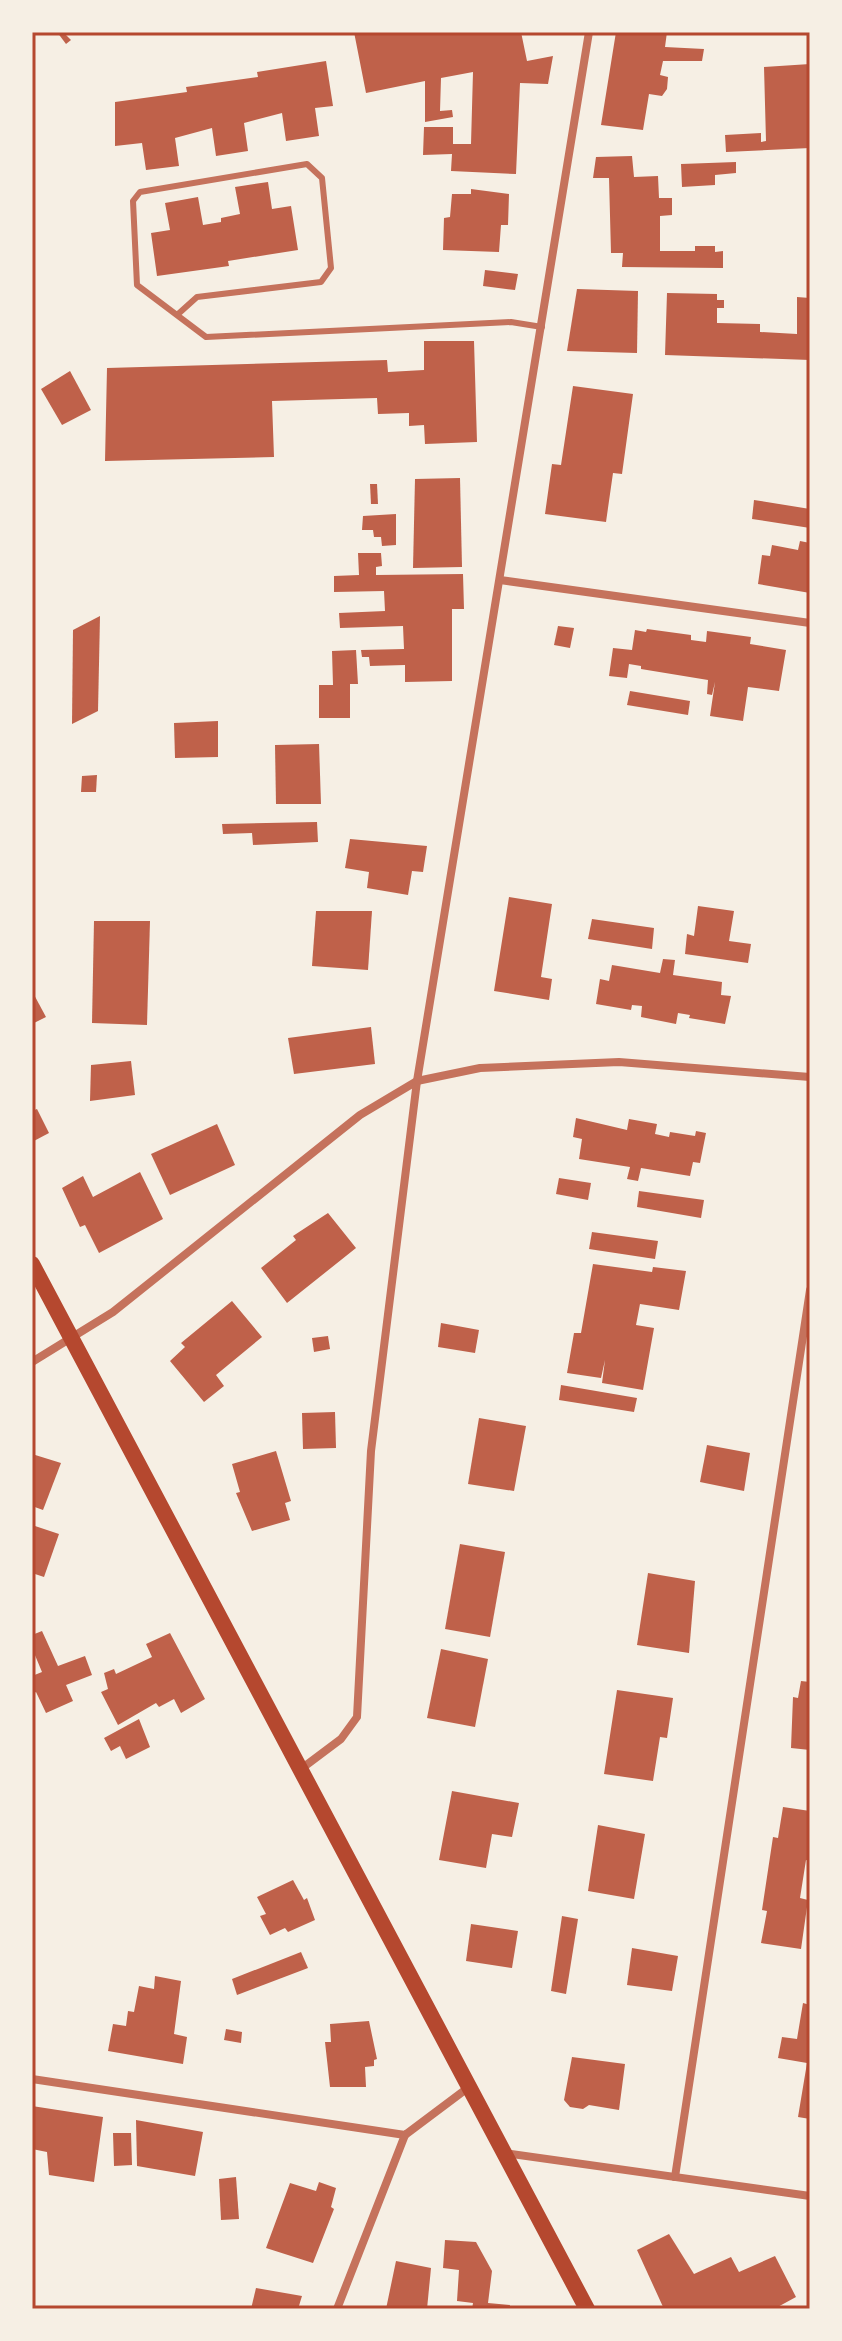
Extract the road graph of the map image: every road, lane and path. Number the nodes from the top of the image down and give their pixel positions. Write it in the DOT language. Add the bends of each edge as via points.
graph roads {
  1 [pos="589,32"];
  2 [pos="177,315"];
  3 [pos="542,327"];
  4 [pos="500,580"];
  5 [pos="810,623"];
  6 [pos="810,1077"];
  7 [pos="417,1081"];
  8 [pos="32,1264"];
  9 [pos="810,1290"];
  10 [pos="72,1339"];
  11 [pos="32,1362"];
  12 [pos="300,1769"];
  13 [pos="32,2079"];
  14 [pos="469,2087"];
  15 [pos="405,2135"];
  16 [pos="504,2153"];
  17 [pos="675,2177"];
  18 [pos="810,2196"];
  19 [pos="337,2309"];
  20 [pos="587,2309"];
  1 -- 3 [label="street"];
  2 -- 2 [label="lane" via="197,297 321,282 331,268 322,178 307,164 140,192 133,201 137,285"];
  2 -- 3 [label="lane" via="206,337 511,322"];
  3 -- 4 [label="street"];
  4 -- 5 [label="street"];
  4 -- 7 [label="street"];
  6 -- 7 [label="street" via="619,1062 480,1068"];
  7 -- 10 [label="street" via="360,1115"];
  7 -- 12 [label="street" via="371,1451 357,1717 341,1739"];
  8 -- 10 [label="main road"];
  9 -- 17 [label="street"];
  10 -- 11 [label="street"];
  10 -- 12 [label="main road"];
  12 -- 14 [label="main road"];
  13 -- 15 [label="street"];
  14 -- 15 [label="street"];
  14 -- 16 [label="main road"];
  15 -- 19 [label="street"];
  16 -- 17 [label="street"];
  16 -- 20 [label="main road"];
  17 -- 18 [label="street"];
}
